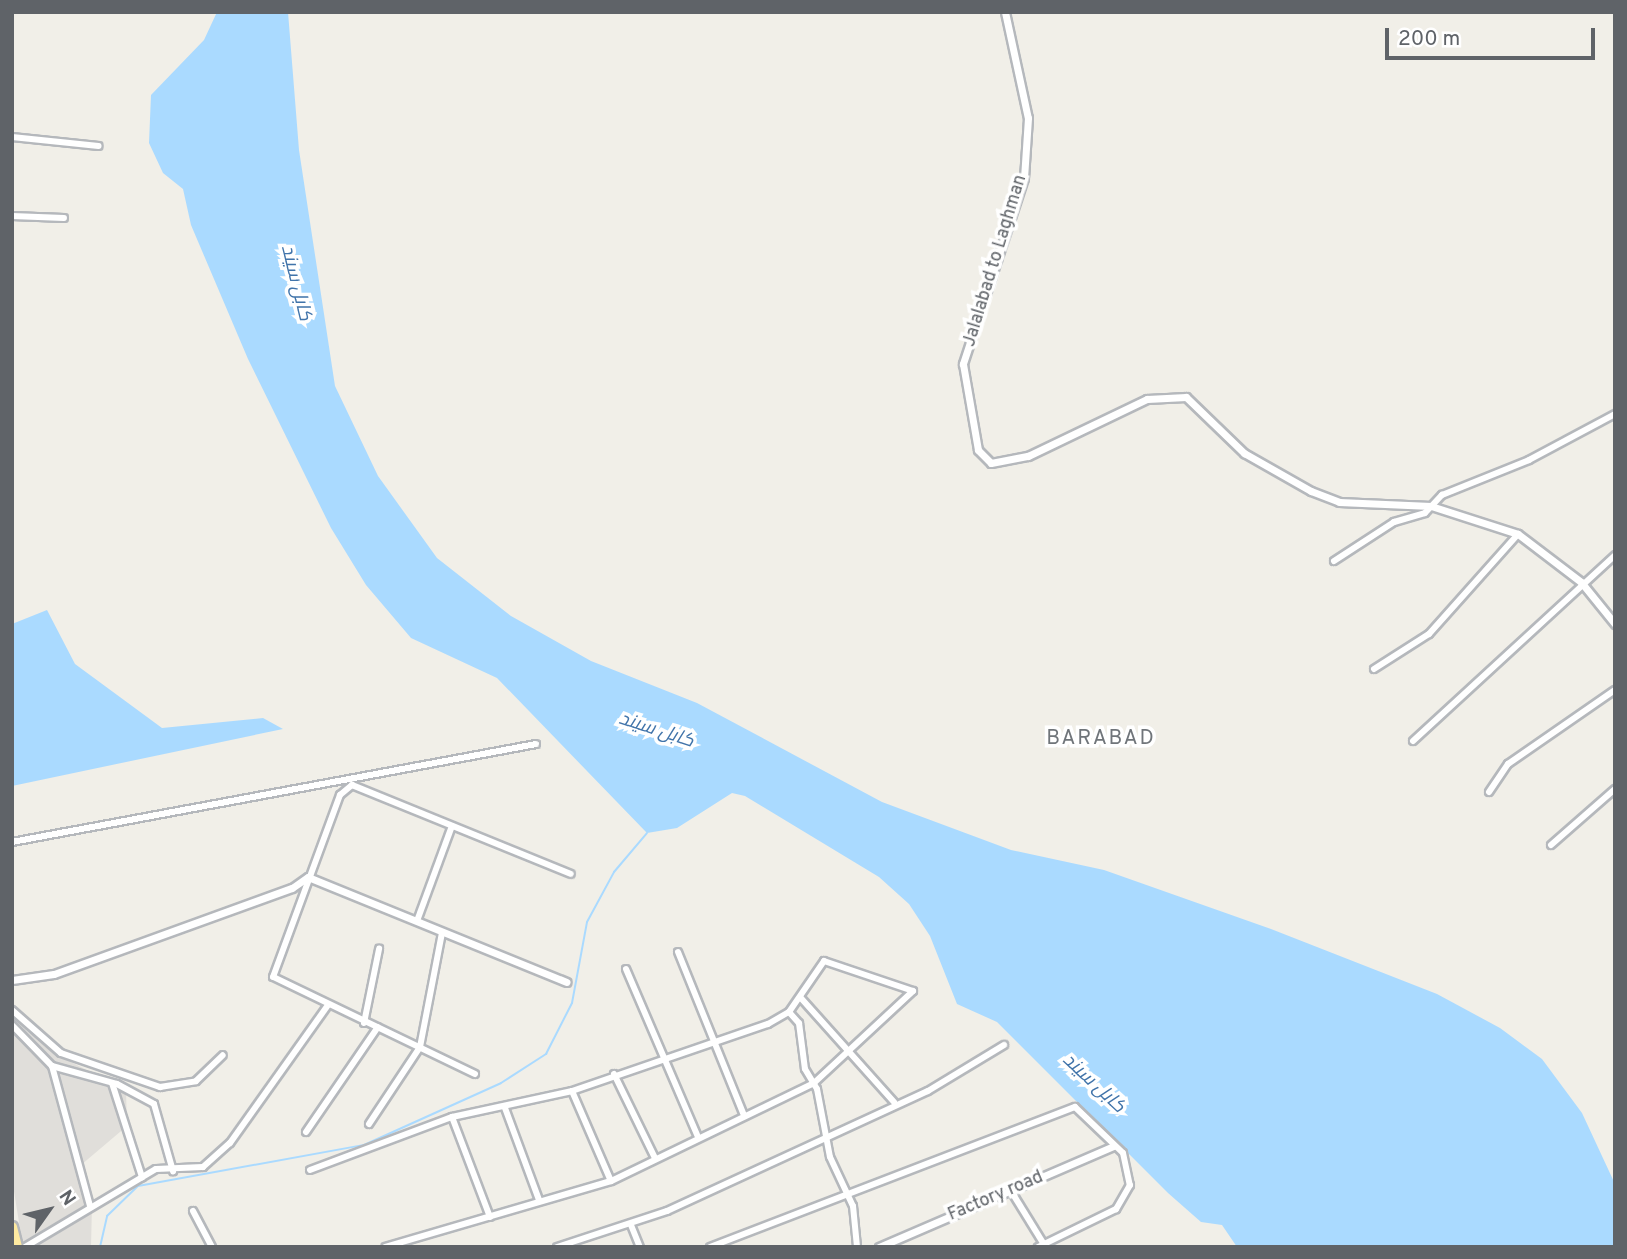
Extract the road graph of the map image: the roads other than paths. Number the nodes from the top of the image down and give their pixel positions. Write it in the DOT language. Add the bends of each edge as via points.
graph roads {
  1 [pos="1004,12"];
  2 [pos="12,137"];
  3 [pos="99,146"];
  4 [pos="12,216"];
  5 [pos="64,218"];
  6 [pos="1615,414"];
  7 [pos="1431,506"];
  8 [pos="1518,534"];
  9 [pos="1615,555"];
  10 [pos="1334,561"];
  11 [pos="1581,582"];
  12 [pos="1615,624"];
  13 [pos="1374,670"];
  14 [pos="1615,690"];
  15 [pos="1413,741"];
  16 [pos="536,744"];
  17 [pos="1615,789"];
  18 [pos="1489,793"];
  19 [pos="452,826"];
  20 [pos="12,842"];
  21 [pos="1551,845"];
  22 [pos="570,874"];
  23 [pos="308,877"];
  24 [pos="416,921"];
  25 [pos="442,933"];
  26 [pos="379,949"];
  27 [pos="678,952"];
  28 [pos="626,969"];
  29 [pos="12,980"];
  30 [pos="567,982"];
  31 [pos="800,997"];
  32 [pos="328,1005"];
  33 [pos="12,1010"];
  34 [pos="789,1012"];
  35 [pos="364,1023"];
  36 [pos="12,1025"];
  37 [pos="378,1027"];
  38 [pos="716,1045"];
  39 [pos="1004,1045"];
  40 [pos="420,1047"];
  41 [pos="848,1050"];
  42 [pos="223,1055"];
  43 [pos="664,1056"];
  44 [pos="52,1066"];
  45 [pos="475,1074"];
  46 [pos="614,1074"];
  47 [pos="112,1083"];
  48 [pos="814,1083"];
  49 [pos="572,1091"];
  50 [pos="894,1102"];
  51 [pos="505,1108"];
  52 [pos="743,1114"];
  53 [pos="452,1117"];
  54 [pos="369,1124"];
  55 [pos="306,1132"];
  56 [pos="697,1135"];
  57 [pos="827,1138"];
  58 [pos="1113,1146"];
  59 [pos="655,1158"];
  60 [pos="310,1170"];
  61 [pos="173,1171"];
  62 [pos="142,1177"];
  63 [pos="611,1181"];
  64 [pos="1011,1191"];
  65 [pos="847,1192"];
  66 [pos="539,1200"];
  67 [pos="90,1206"];
  68 [pos="193,1211"];
  69 [pos="490,1217"];
  70 [pos="631,1224"];
  71 [pos="12,1227"];
  72 [pos="15,1241"];
  73 [pos="1042,1246"];
  74 [pos="25,1247"];
  75 [pos="212,1247"];
  76 [pos="385,1247"];
  77 [pos="557,1247"];
  78 [pos="640,1247"];
  79 [pos="710,1247"];
  80 [pos="857,1247"];
  81 [pos="879,1247"];
  1 -- 7 [label="street, Jalalabad to Laghman" via="1028,118 1026,154 1024,178 963,364 978,450 991,463 1008,463 1167,394 1186,397 1244,453 1311,491 1339,502"];
  2 -- 3 [label="street"];
  4 -- 5 [label="street"];
  6 -- 7 [label="street"];
  7 -- 8 [label="street, Jalalabad to Laghman"];
  7 -- 10 [label="street"];
  8 -- 11 [label="street, Jalalabad to Laghman"];
  8 -- 13 [label="street" via="1429,634"];
  9 -- 11 [label="street"];
  11 -- 12 [label="street, Jalalabad to Laghman"];
  11 -- 15 [label="street"];
  14 -- 18 [label="street" via="1508,764"];
  16 -- 20 [label="street"];
  17 -- 21 [label="street"];
  19 -- 22 [label="street"];
  19 -- 23 [label="street" via="352,785 340,795"];
  19 -- 24 [label="street"];
  23 -- 24 [label="street"];
  23 -- 29 [label="street" via="292,888 54,974"];
  23 -- 32 [label="street" via="273,977"];
  24 -- 25 [label="street"];
  25 -- 30 [label="street"];
  25 -- 40 [label="street"];
  26 -- 35 [label="street"];
  27 -- 38 [label="street"];
  28 -- 43 [label="street"];
  31 -- 34 [label="street"];
  31 -- 41 [label="street"];
  31 -- 41 [label="street" via="824,961 913,991"];
  32 -- 35 [label="street"];
  32 -- 61 [label="street" via="230,1143 203,1167"];
  33 -- 42 [label="street" via="61,1052 160,1087 197,1081"];
  34 -- 38 [label="street"];
  34 -- 48 [label="street" via="799,1023 805,1069"];
  35 -- 37 [label="street"];
  36 -- 44 [label="street"];
  37 -- 40 [label="street"];
  37 -- 55 [label="street"];
  38 -- 43 [label="street"];
  38 -- 52 [label="street"];
  39 -- 50 [label="street" via="928,1091"];
  40 -- 45 [label="street"];
  40 -- 54 [label="street"];
  41 -- 48 [label="street"];
  41 -- 50 [label="street"];
  43 -- 46 [label="street"];
  43 -- 56 [label="street"];
  44 -- 47 [label="street"];
  44 -- 67 [label="street"];
  46 -- 49 [label="street"];
  46 -- 59 [label="street"];
  47 -- 61 [label="street" via="154,1104"];
  47 -- 62 [label="street"];
  48 -- 52 [label="street"];
  48 -- 57 [label="street"];
  49 -- 51 [label="street"];
  49 -- 63 [label="street"];
  50 -- 57 [label="street"];
  51 -- 53 [label="street"];
  51 -- 66 [label="street"];
  52 -- 56 [label="street"];
  53 -- 60 [label="street"];
  53 -- 69 [label="street"];
  56 -- 59 [label="street"];
  57 -- 65 [label="street"];
  57 -- 70 [label="street"];
  58 -- 64 [label="street, Factory road"];
  58 -- 65 [label="street" via="1075,1107 1067,1108"];
  58 -- 73 [label="street" via="1130,1166 1121,1205"];
  59 -- 63 [label="street"];
  61 -- 62 [label="street" via="156,1169"];
  62 -- 67 [label="street"];
  63 -- 66 [label="street"];
  64 -- 73 [label="street"];
  64 -- 81 [label="street, Factory road"];
  65 -- 79 [label="street"];
  65 -- 80 [label="street"];
  66 -- 69 [label="street"];
  67 -- 74 [label="street" via="82,1218"];
  68 -- 75 [label="street"];
  69 -- 76 [label="street"];
  70 -- 77 [label="street"];
  70 -- 78 [label="street"];
  71 -- 72 [label="highway"];
}
